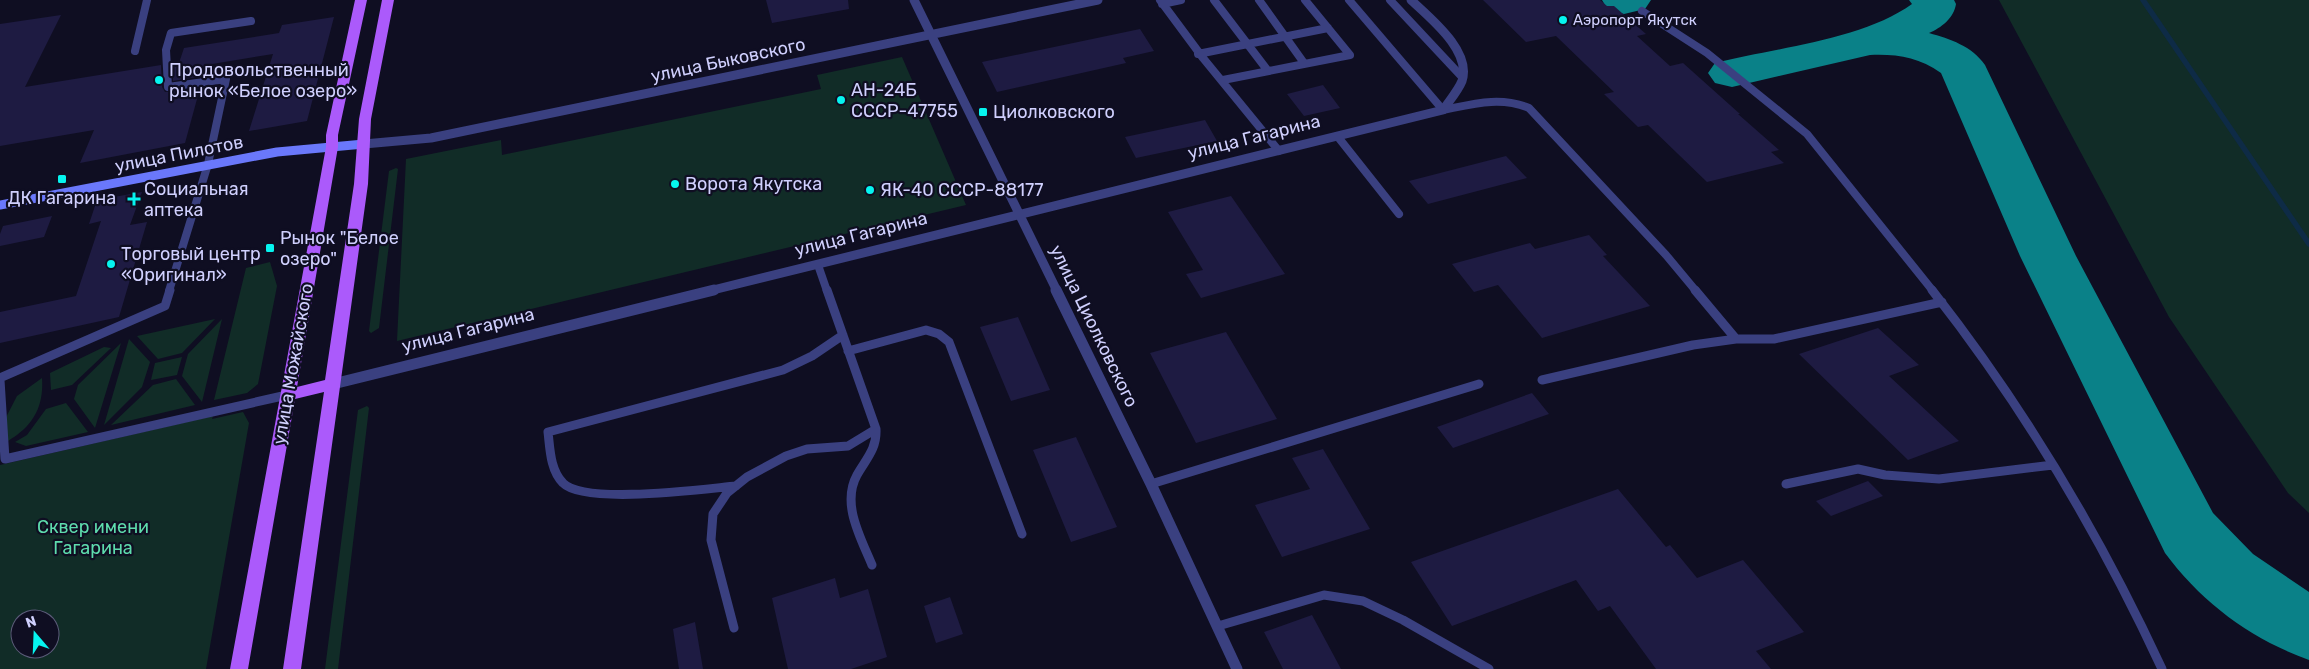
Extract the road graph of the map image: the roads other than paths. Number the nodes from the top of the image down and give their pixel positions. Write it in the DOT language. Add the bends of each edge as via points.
graph roads {
  1 [pos="147,0"];
  2 [pos="361,0"];
  3 [pos="388,0"];
  4 [pos="914,0"];
  5 [pos="1098,0"];
  6 [pos="1181,0"];
  7 [pos="1214,0"];
  8 [pos="1259,0"];
  9 [pos="1305,0"];
  10 [pos="1349,0"];
  11 [pos="1390,0"];
  12 [pos="1411,0"];
  13 [pos="1161,2"];
  14 [pos="1642,11"];
  15 [pos="251,21"];
  16 [pos="1328,28"];
  17 [pos="930,36"];
  18 [pos="1245,44"];
  19 [pos="135,51"];
  20 [pos="1198,54"];
  21 [pos="1304,63"];
  22 [pos="1268,71"];
  23 [pos="1463,78"];
  24 [pos="1223,80"];
  25 [pos="1444,110"];
  26 [pos="1338,137"];
  27 [pos="364,144"];
  28 [pos="332,147"];
  29 [pos="1279,151"];
  30 [pos="208,164"];
  31 [pos="0,205"];
  32 [pos="1399,214"];
  33 [pos="1020,216"];
  34 [pos="818,265"];
  35 [pos="1942,302"];
  36 [pos="843,335"];
  37 [pos="1736,339"];
  38 [pos="848,351"];
  39 [pos="0,379"];
  40 [pos="1542,380"];
  41 [pos="333,384"];
  42 [pos="1479,384"];
  43 [pos="287,395"];
  44 [pos="876,429"];
  45 [pos="2053,465"];
  46 [pos="1151,484"];
  47 [pos="1786,484"];
  48 [pos="736,486"];
  49 [pos="1022,534"];
  50 [pos="872,565"];
  51 [pos="1218,626"];
  52 [pos="734,628"];
  53 [pos="239,669"];
  54 [pos="292,669"];
  55 [pos="1237,669"];
  56 [pos="1490,669"];
  57 [pos="2162,669"];
  1 -- 19 [label="lane"];
  2 -- 28 [label="main road, улица Можайского" via="332,134"];
  3 -- 27 [label="main road"];
  4 -- 17 [label="street, улица Циолковского"];
  5 -- 17 [label="street, улица Быковского"];
  6 -- 13 [label="lane"];
  7 -- 18 [label="lane"];
  8 -- 21 [label="lane"];
  9 -- 16 [label="lane"];
  10 -- 25 [label="lane"];
  11 -- 23 [label="lane"];
  12 -- 23 [label="street" via="1457,48"];
  13 -- 20 [label="lane"];
  14 -- 35 [label="lane" via="1707,54 1807,134"];
  15 -- 30 [label="lane" via="171,33 166,50 168,87 226,78"];
  16 -- 18 [label="lane"];
  16 -- 21 [label="lane" via="1350,55"];
  17 -- 27 [label="street, улица Быковского" via="431,138"];
  17 -- 33 [label="street, улица Циолковского"];
  18 -- 20 [label="lane"];
  18 -- 22 [label="lane"];
  20 -- 24 [label="lane"];
  21 -- 22 [label="lane"];
  22 -- 24 [label="lane"];
  23 -- 25 [label="street"];
  24 -- 29 [label="lane"];
  25 -- 26 [label="street, улица Гагарина"];
  25 -- 37 [label="lane" via="1503,99 1529,108 1666,255"];
  26 -- 29 [label="street, улица Гагарина"];
  26 -- 32 [label="lane"];
  27 -- 28 [label="street, улица Пилотов"];
  27 -- 41 [label="main road"];
  28 -- 30 [label="street, улица Пилотов" via="277,152"];
  28 -- 43 [label="main road, улица Можайского"];
  29 -- 33 [label="street, улица Гагарина"];
  30 -- 31 [label="street, улица Пилотов"];
  30 -- 39 [label="lane" via="165,306"];
  33 -- 34 [label="street, улица Гагарина"];
  33 -- 46 [label="street, улица Циолковского"];
  34 -- 36 [label="lane"];
  34 -- 41 [label="street, улица Гагарина"];
  35 -- 37 [label="lane" via="1774,339"];
  35 -- 45 [label="lane"];
  36 -- 38 [label="lane"];
  36 -- 48 [label="lane" via="812,356 783,370 548,432 556,474 565,485 579,491 618,493"];
  37 -- 40 [label="lane" via="1693,345"];
  38 -- 44 [label="lane"];
  38 -- 49 [label="lane" via="926,330 949,342"];
  39 -- 43 [label="lane" via="5,459"];
  41 -- 43 [label="main road, улица Гагарина"];
  41 -- 54 [label="main road"];
  42 -- 46 [label="lane"];
  43 -- 53 [label="main road, улица Можайского"];
  44 -- 48 [label="lane" via="848,446 807,449 786,456"];
  44 -- 50 [label="lane" via="875,450 851,488 856,526"];
  45 -- 47 [label="lane" via="1939,479 1885,475 1858,469"];
  45 -- 57 [label="lane" via="2128,596"];
  46 -- 51 [label="street, улица Циолковского"];
  48 -- 52 [label="lane" via="727,493 713,514 711,540"];
  51 -- 55 [label="street, улица Циолковского"];
  51 -- 56 [label="lane" via="1324,594 1371,605"];
}
